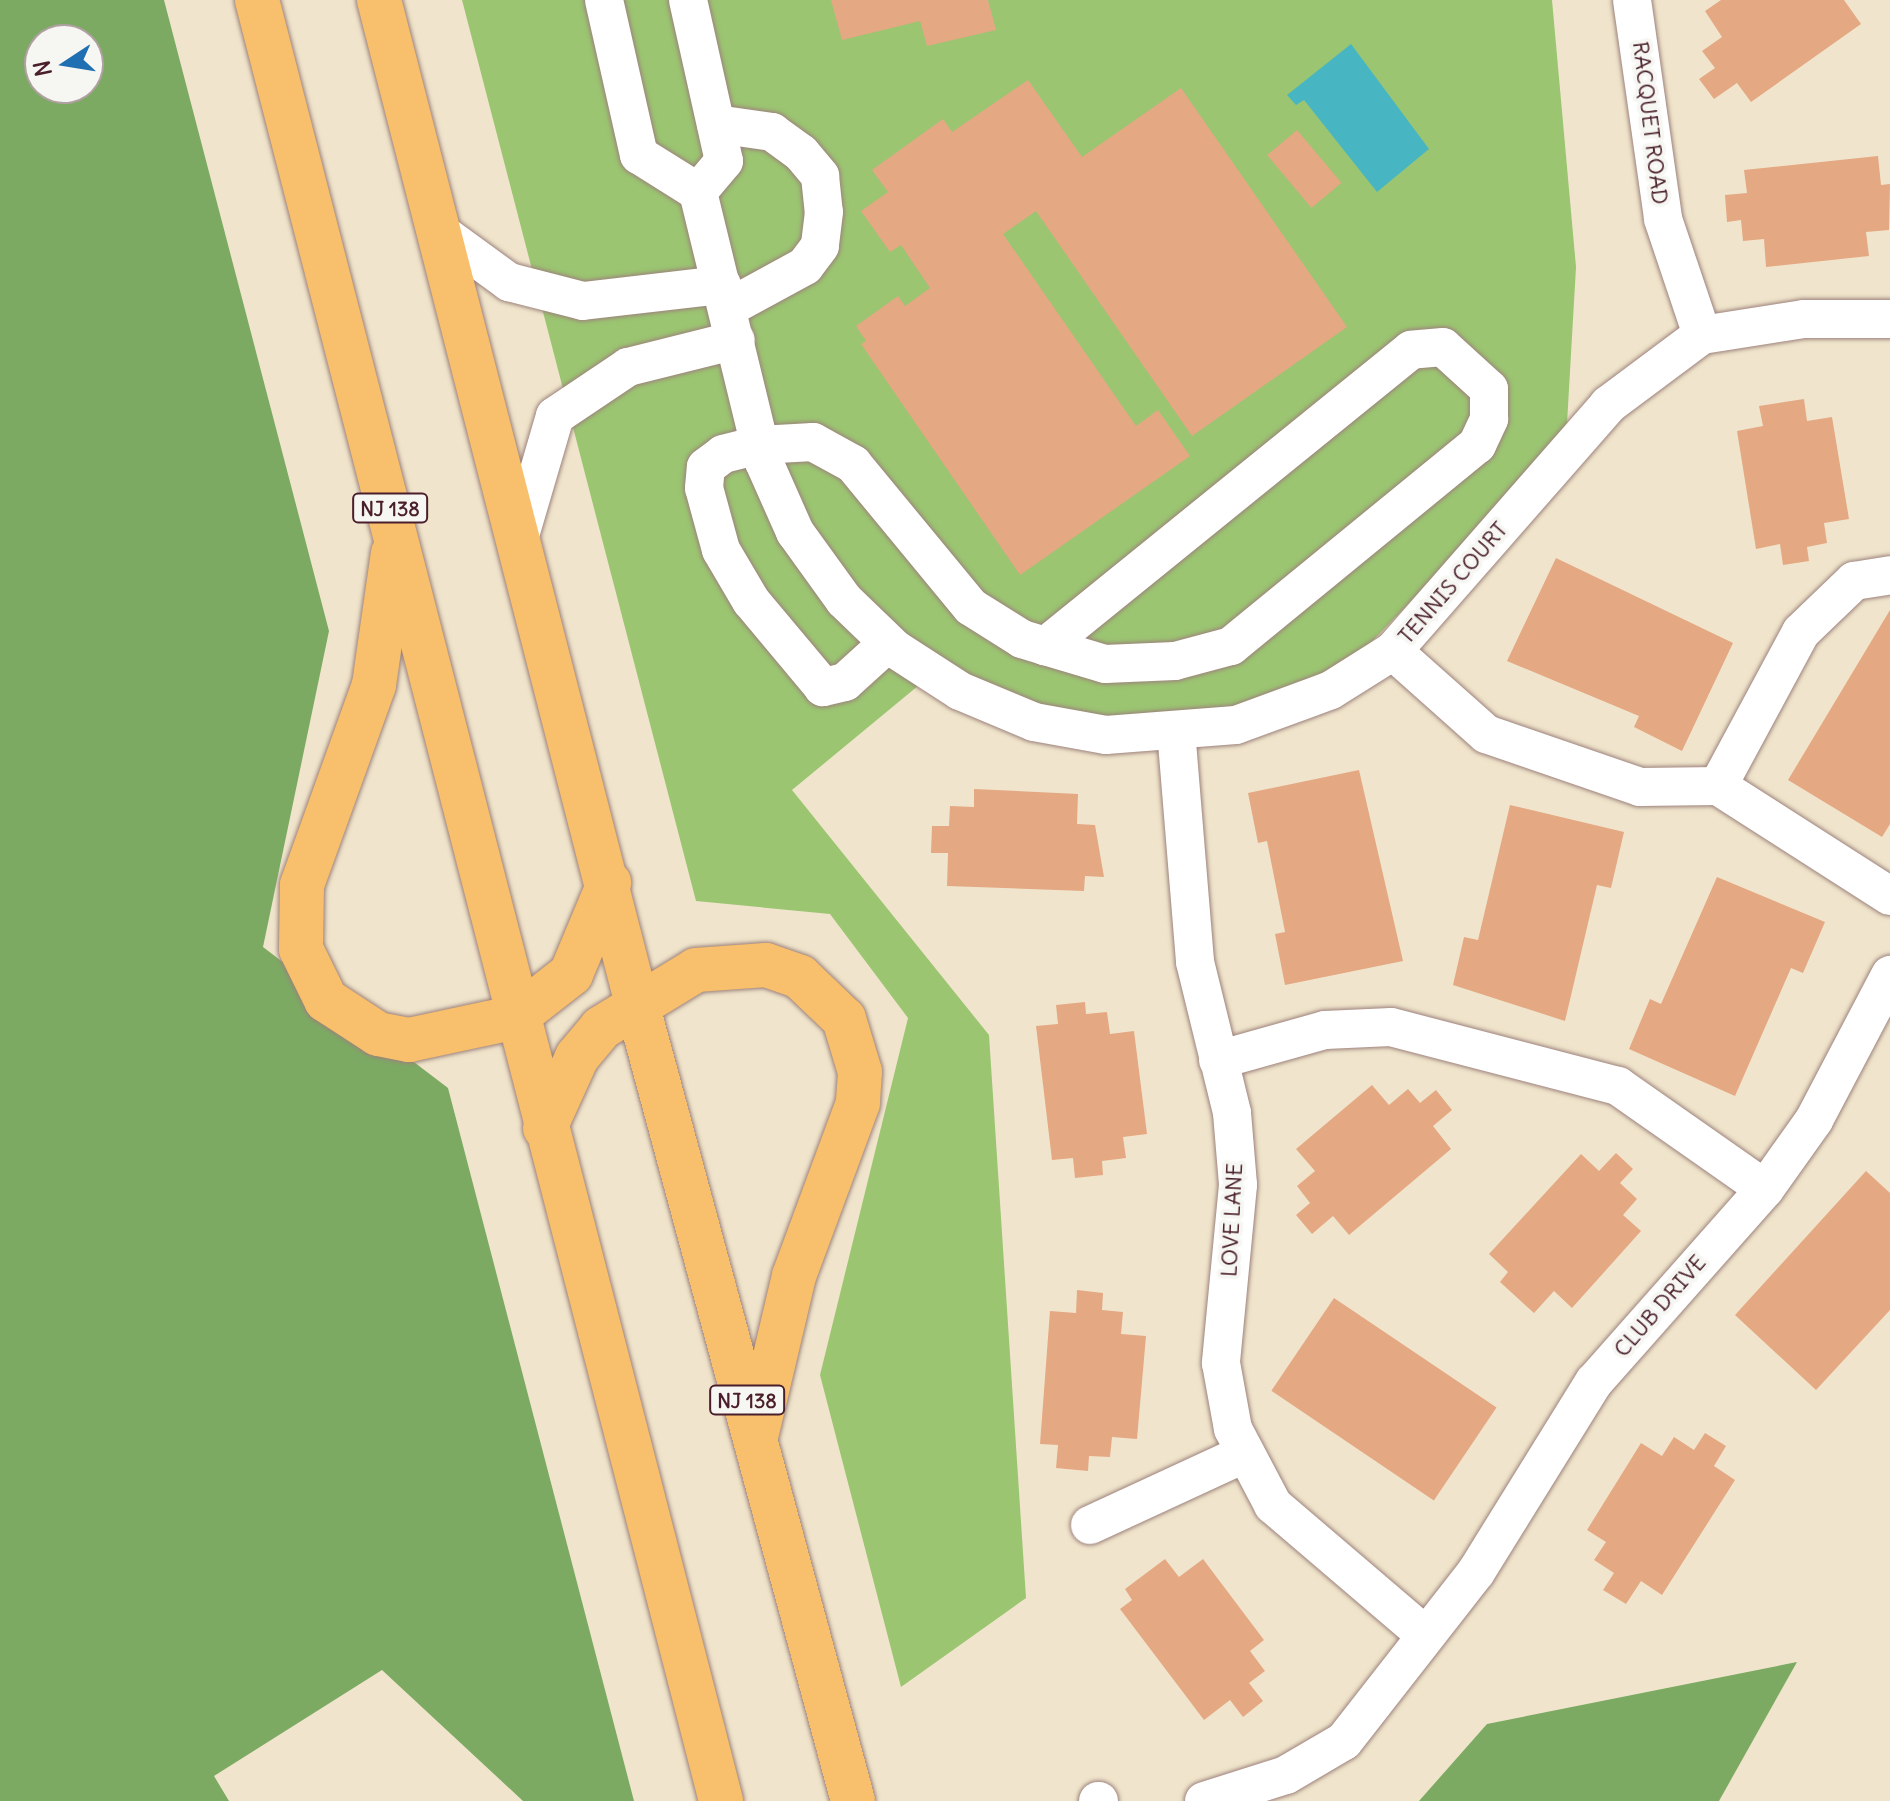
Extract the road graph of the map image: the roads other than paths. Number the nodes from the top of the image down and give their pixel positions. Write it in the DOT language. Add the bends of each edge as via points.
graph roads {
  1 [pos="257,0"];
  2 [pos="379,0"];
  3 [pos="604,0"];
  4 [pos="688,0"];
  5 [pos="1632,0"];
  6 [pos="716,124"];
  7 [pos="698,192"];
  8 [pos="439,231"];
  9 [pos="729,311"];
  10 [pos="1890,319"];
  11 [pos="1702,335"];
  12 [pos="759,445"];
  13 [pos="396,531"];
  14 [pos="519,539"];
  15 [pos="1890,575"];
  16 [pos="888,643"];
  17 [pos="1045,646"];
  18 [pos="1393,651"];
  19 [pos="1176,730"];
  20 [pos="1718,786"];
  21 [pos="609,883"];
  22 [pos="1890,896"];
  23 [pos="1890,975"];
  24 [pos="636,1000"];
  25 [pos="516,1017"];
  26 [pos="1218,1060"];
  27 [pos="545,1128"];
  28 [pos="1765,1189"];
  29 [pos="756,1435"];
  30 [pos="1244,1454"];
  31 [pos="1090,1525"];
  32 [pos="1424,1634"];
  33 [pos="859,1796"];
  34 [pos="721,1801"];
  35 [pos="1204,1801"];
  1 -- 13 [label="highway, NJ 138"];
  2 -- 8 [label="highway, NJ 138"];
  3 -- 7 [label="street" via="639,155"];
  4 -- 6 [label="street"];
  5 -- 11 [label="street, RACQUET ROAD" via="1660,206"];
  6 -- 7 [label="street" via="724,161"];
  6 -- 9 [label="street" via="772,132 801,153 820,176 824,212 820,246 805,266"];
  7 -- 9 [label="street, TENNIS COURT"];
  8 -- 9 [label="street" via="509,282 583,301"];
  8 -- 14 [label="highway, NJ 138"];
  9 -- 12 [label="street, TENNIS COURT"];
  9 -- 14 [label="street" via="628,367 555,416"];
  10 -- 11 [label="street, TENNIS COURT" via="1804,319"];
  11 -- 18 [label="street, TENNIS COURT" via="1608,405"];
  12 -- 16 [label="street, TENNIS COURT" via="777,498 812,559"];
  12 -- 16 [label="street" via="714,460 706,467 704,488 721,550 751,601 823,687 845,682"];
  12 -- 17 [label="street" via="813,442 853,464 971,607"];
  13 -- 25 [label="highway, NJ 138"];
  13 -- 25 [label="highway" via="374,685 302,885 301,949 326,1000 378,1034 440,1038"];
  14 -- 21 [label="highway, NJ 138"];
  15 -- 20 [label="street" via="1854,581 1801,632"];
  16 -- 19 [label="street, TENNIS COURT" via="960,691 1034,722 1106,735"];
  17 -- 17 [label="street" via="1105,664 1175,661 1231,646 1477,445 1489,419 1489,389 1443,347 1411,350"];
  18 -- 19 [label="street, TENNIS COURT" via="1287,709 1236,725"];
  18 -- 20 [label="street" via="1486,734 1640,787"];
  19 -- 26 [label="street, LOVE LANE" via="1195,962"];
  20 -- 22 [label="street"];
  21 -- 24 [label="highway, NJ 138"];
  21 -- 25 [label="highway" via="571,974"];
  23 -- 28 [label="street, CLUB DRIVE" via="1814,1120"];
  24 -- 27 [label="highway" via="577,1057"];
  24 -- 29 [label="highway, NJ 138"];
  24 -- 29 [label="highway" via="696,970 766,965 825,996 857,1048 858,1103 794,1276"];
  25 -- 27 [label="highway, NJ 138"];
  26 -- 28 [label="street" via="1325,1030 1391,1027 1618,1086"];
  26 -- 30 [label="street, LOVE LANE" via="1238,1185 1221,1363"];
  27 -- 34 [label="highway, NJ 138"];
  28 -- 32 [label="street, CLUB DRIVE" via="1594,1382 1476,1572"];
  29 -- 33 [label="highway, NJ 138"];
  30 -- 31 [label="street"];
  30 -- 32 [label="street, LOVE LANE" via="1273,1505"];
  32 -- 35 [label="street" via="1344,1741 1286,1775"];
}
